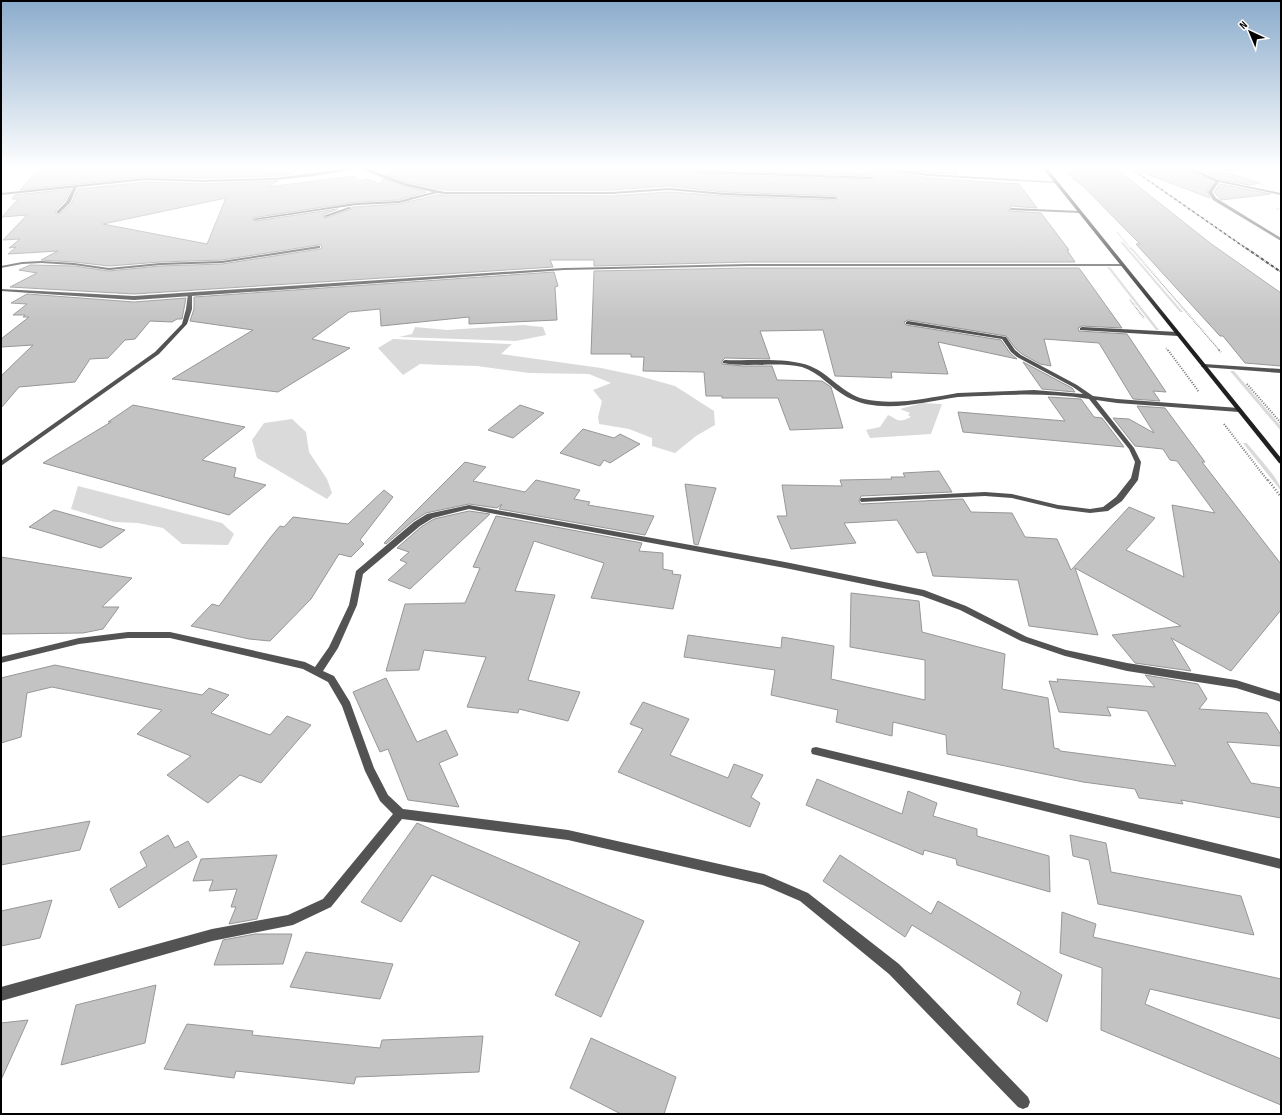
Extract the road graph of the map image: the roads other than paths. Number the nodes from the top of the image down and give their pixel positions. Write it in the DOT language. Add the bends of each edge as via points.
graph roads {
  1 [pos="1086,219"];
  2 [pos="1246,219"];
  3 [pos="1281,240"];
  4 [pos="318,247"];
  5 [pos="1123,266"];
  6 [pos="1,267"];
  7 [pos="1,290"];
  8 [pos="190,295"];
  9 [pos="908,323"];
  10 [pos="1082,329"];
  11 [pos="1178,334"];
  12 [pos="725,362"];
  13 [pos="1204,366"];
  14 [pos="1281,371"];
  15 [pos="1090,396"];
  16 [pos="1239,410"];
  17 [pos="1281,462"];
  18 [pos="1,464"];
  19 [pos="864,500"];
  20 [pos="1,660"];
  21 [pos="317,672"];
  22 [pos="1281,698"];
  23 [pos="816,751"];
  24 [pos="400,814"];
  25 [pos="1281,864"];
  26 [pos="1,994"];
  27 [pos="1023,1102"];
  1 -- 5 [label="main road"];
  2 -- 3 [label="street"];
  4 -- 6 [label="street" via="222,262 109,269 41,262"];
  5 -- 8 [label="street" via="748,265 564,268"];
  5 -- 11 [label="main road"];
  7 -- 8 [label="street" via="134,298"];
  8 -- 18 [label="street" via="184,324 157,353"];
  9 -- 15 [label="street" via="1004,338 1020,356"];
  10 -- 11 [label="street"];
  11 -- 13 [label="main road"];
  12 -- 15 [label="street" via="791,364 807,367 846,393 864,401 895,404 958,395 1034,392"];
  13 -- 14 [label="street"];
  13 -- 16 [label="main road"];
  15 -- 16 [label="street" via="1117,401"];
  15 -- 19 [label="street" via="1132,449 1138,462 1135,478 1119,499 1105,509 1090,511 1058,507 1012,496 985,494"];
  16 -- 17 [label="main road"];
  20 -- 21 [label="street" via="79,641 128,635 170,635 305,666"];
  21 -- 22 [label="street" via="333,648 353,605 359,573 430,516 469,507 924,593 963,608 1024,639 1065,653 1127,667 1236,684"];
  21 -- 24 [label="street" via="331,679 347,704 369,768 384,798"];
  23 -- 25 [label="street"];
  24 -- 26 [label="street" via="326,903 289,921 212,935"];
  24 -- 27 [label="street" via="568,835 764,880 804,897 894,969"];
}
